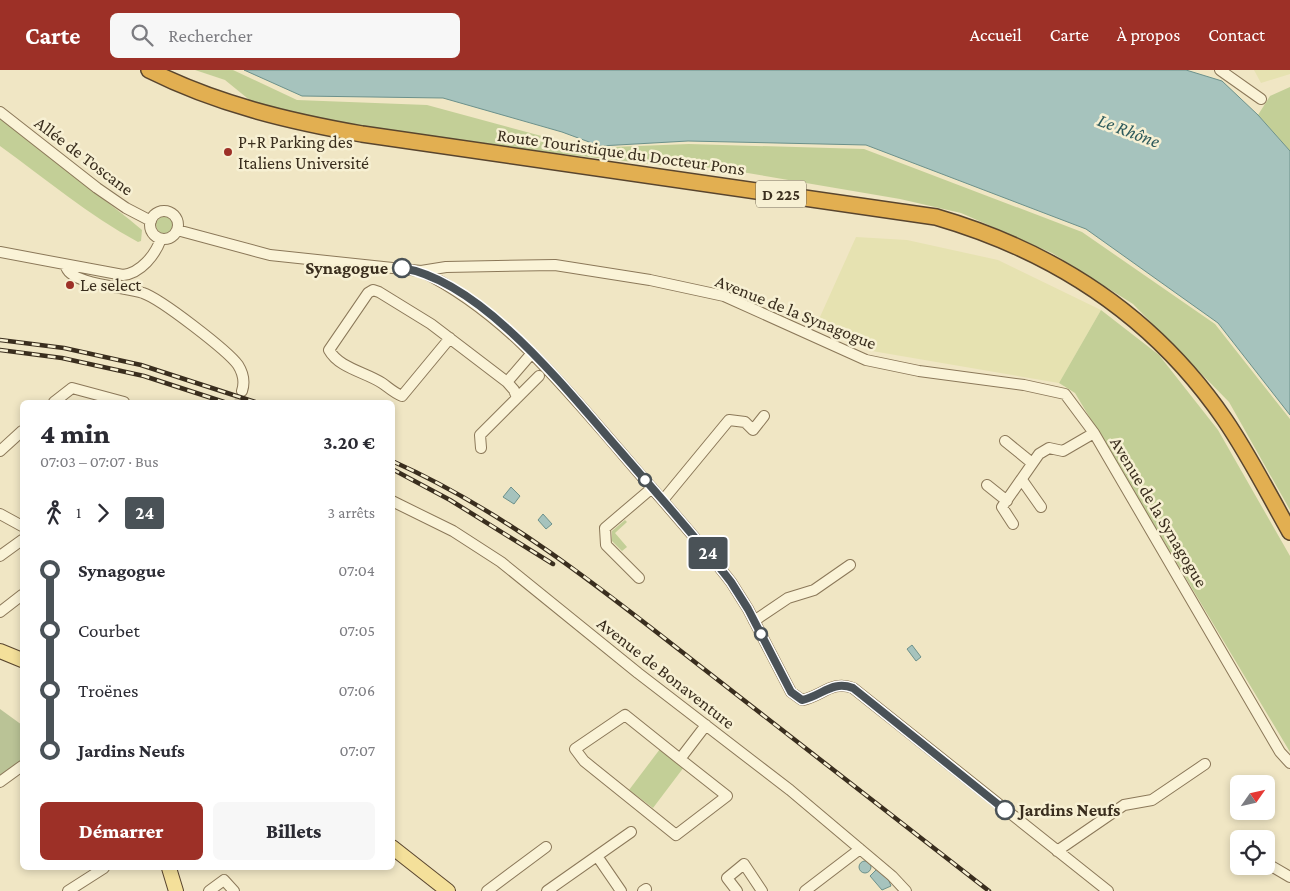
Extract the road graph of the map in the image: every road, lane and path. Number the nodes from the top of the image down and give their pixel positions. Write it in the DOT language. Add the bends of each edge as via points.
graph roads {
  1 [pos="149,70"];
  2 [pos="1220,70"];
  3 [pos="1261,99"];
  4 [pos="0,112"];
  5 [pos="152,221"];
  6 [pos="177,230"];
  7 [pos="161,239"];
  8 [pos="0,252"];
  9 [pos="66,266"];
  10 [pos="421,272"];
  11 [pos="450,338"];
  12 [pos="532,354"];
  13 [pos="539,376"];
  14 [pos="507,382"];
  15 [pos="242,391"];
  16 [pos="517,398"];
  17 [pos="57,400"];
  18 [pos="117,400"];
  19 [pos="764,416"];
  20 [pos="1094,433"];
  21 [pos="20,435"];
  22 [pos="1004,441"];
  23 [pos="480,448"];
  24 [pos="0,451"];
  25 [pos="1032,463"];
  26 [pos="1022,480"];
  27 [pos="986,486"];
  28 [pos="652,488"];
  29 [pos="662,500"];
  30 [pos="1007,501"];
  31 [pos="395,502"];
  32 [pos="1041,507"];
  33 [pos="0,514"];
  34 [pos="1013,524"];
  35 [pos="20,525"];
  36 [pos="1290,532"];
  37 [pos="20,541"];
  38 [pos="0,556"];
  39 [pos="850,565"];
  40 [pos="639,578"];
  41 [pos="20,597"];
  42 [pos="0,612"];
  43 [pos="754,621"];
  44 [pos="0,651"];
  45 [pos="20,659"];
  46 [pos="706,725"];
  47 [pos="680,759"];
  48 [pos="1290,762"];
  49 [pos="1205,764"];
  50 [pos="20,767"];
  51 [pos="0,782"];
  52 [pos="631,832"];
  53 [pos="546,848"];
  54 [pos="395,849"];
  55 [pos="860,849"];
  56 [pos="1057,851"];
  57 [pos="597,856"];
  58 [pos="1275,868"];
  59 [pos="101,870"];
  60 [pos="171,870"];
  61 [pos="1290,877"];
  62 [pos="68,891"];
  63 [pos="176,891"];
  64 [pos="209,891"];
  65 [pos="234,891"];
  66 [pos="448,891"];
  67 [pos="487,891"];
  68 [pos="547,891"];
  69 [pos="621,891"];
  70 [pos="737,891"];
  71 [pos="762,891"];
  72 [pos="805,891"];
  73 [pos="906,891"];
  74 [pos="1108,891"];
  1 -- 36 [label="highway, Route Touristique du Docteur Pons / D 225" via="236,105 297,122 936,218 1016,244 1123,308 1172,355 1226,420"];
  2 -- 3 [label="street"];
  4 -- 5 [label="street, Allée de Toscane" via="97,188"];
  5 -- 6 [label="street" via="160,213 169,213 177,220"];
  5 -- 7 [label="street" via="152,230"];
  6 -- 7 [label="street" via="171,238"];
  6 -- 10 [label="street, Avenue de la Synagogue" via="270,255"];
  7 -- 9 [label="street" via="147,262 128,275"];
  8 -- 9 [label="street"];
  9 -- 15 [label="street" via="73,276 144,293 162,302 232,359 242,373"];
  10 -- 12 [label="street" via="475,302"];
  10 -- 20 [label="street, Avenue de la Synagogue" via="446,267 554,265 724,296 866,360 919,371 1024,384 1065,394"];
  11 -- 11 [label="street" via="373,290 329,347 331,355 348,367 402,396"];
  11 -- 14 [label="street"];
  12 -- 14 [label="street"];
  12 -- 28 [label="street" via="574,396"];
  13 -- 16 [label="street"];
  14 -- 16 [label="street"];
  16 -- 23 [label="street" via="480,435"];
  17 -- 18 [label="street" via="72,388"];
  19 -- 29 [label="street" via="754,430 745,422 729,420"];
  20 -- 25 [label="street" via="1063,451 1049,448"];
  20 -- 48 [label="street, Avenue de la Synagogue" via="1280,752"];
  21 -- 24 [label="street"];
  22 -- 25 [label="street"];
  25 -- 26 [label="street"];
  26 -- 30 [label="street"];
  26 -- 32 [label="street"];
  27 -- 30 [label="street"];
  28 -- 29 [label="street"];
  28 -- 40 [label="street" via="605,528 606,545"];
  29 -- 43 [label="street" via="731,582"];
  30 -- 34 [label="street" via="1002,507"];
  31 -- 46 [label="street, Avenue de Bonaventure" via="453,531 501,562"];
  33 -- 35 [label="street"];
  37 -- 38 [label="street"];
  39 -- 43 [label="street" via="814,590 788,598"];
  41 -- 42 [label="street"];
  43 -- 56 [label="street" via="781,675 797,697 802,700 809,698 830,686 853,688"];
  44 -- 45 [label="main road"];
  46 -- 47 [label="street"];
  46 -- 55 [label="street, Avenue de Bonaventure"];
  47 -- 47 [label="street" via="727,796 676,835 575,750 625,715"];
  49 -- 56 [label="street" via="1152,800 1124,805"];
  50 -- 51 [label="street"];
  52 -- 57 [label="street"];
  53 -- 67 [label="street"];
  54 -- 66 [label="main road"];
  55 -- 72 [label="street"];
  55 -- 73 [label="street, Avenue de Bonaventure"];
  56 -- 74 [label="street"];
  57 -- 68 [label="street"];
  57 -- 69 [label="street"];
  58 -- 61 [label="street"];
  59 -- 62 [label="street"];
  60 -- 63 [label="main road"];
  64 -- 65 [label="street" via="224,880"];
  70 -- 71 [label="street" via="727,878 744,864"];
}
